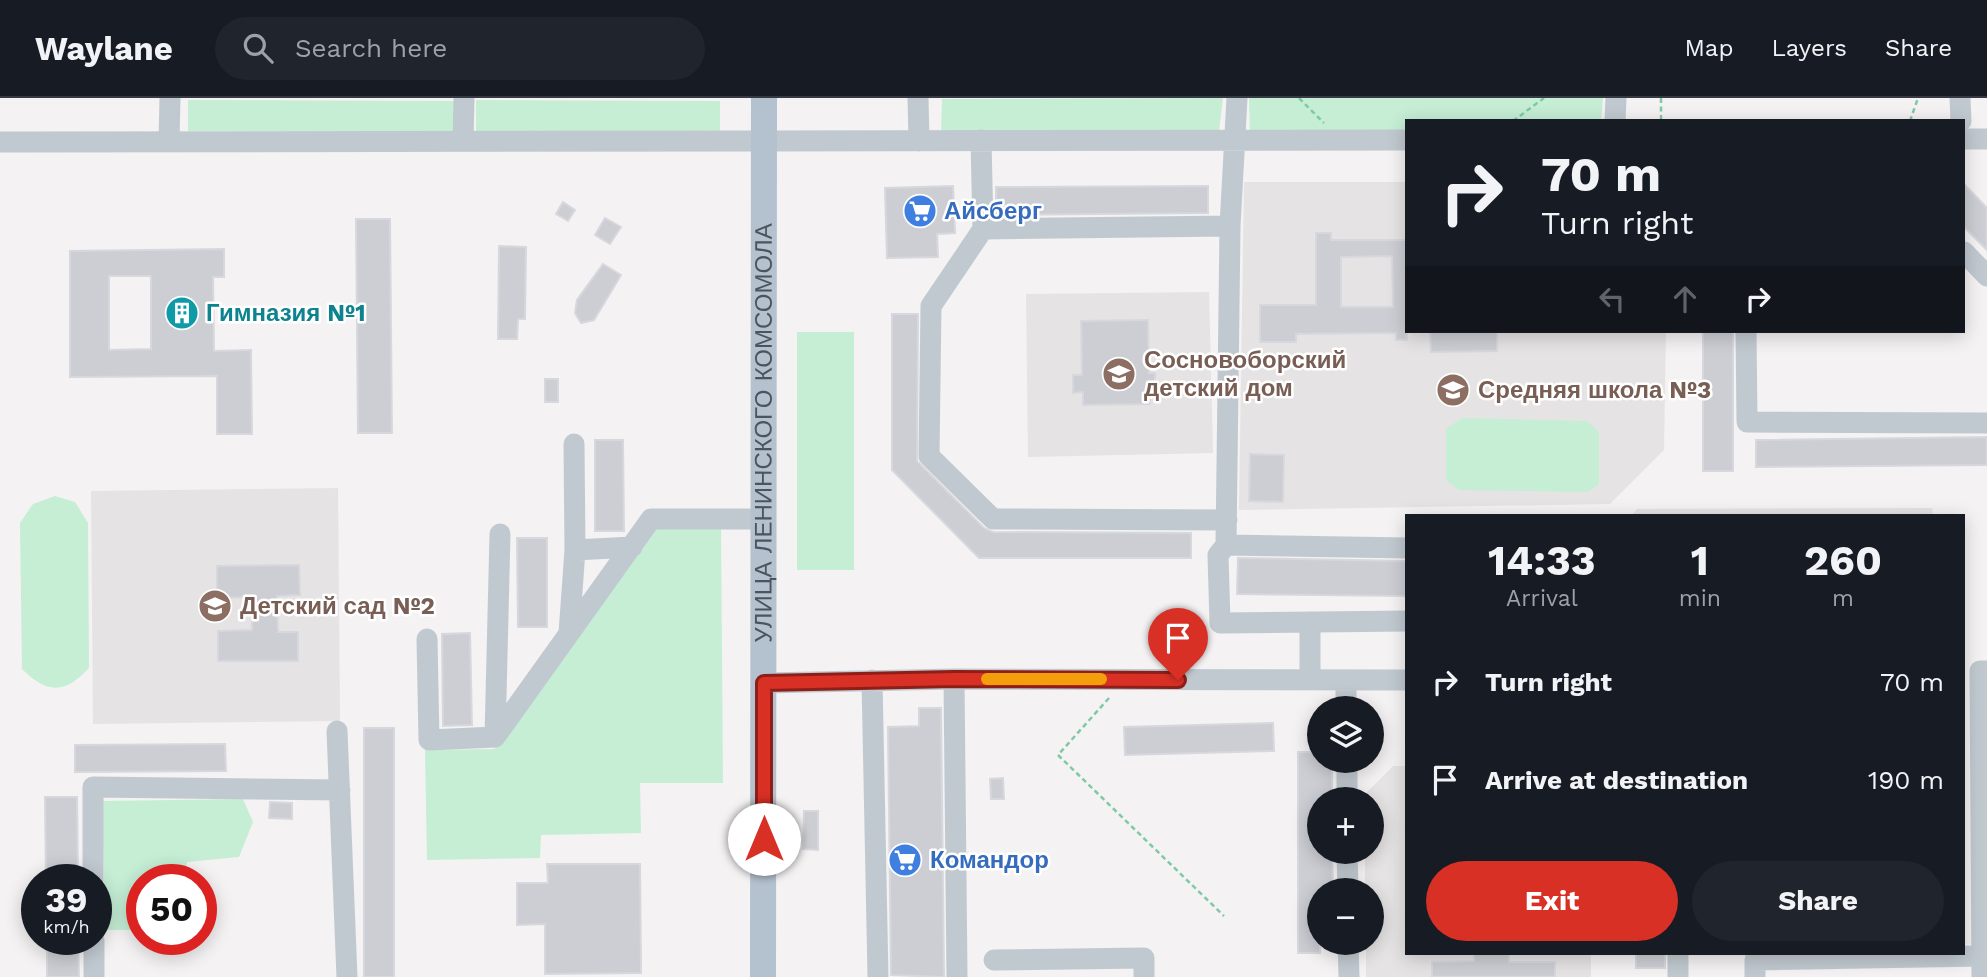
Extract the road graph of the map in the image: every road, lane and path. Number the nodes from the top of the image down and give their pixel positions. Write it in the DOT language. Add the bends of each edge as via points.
graph roads {
  1 [pos="170,98"];
  2 [pos="464,98"];
  3 [pos="764,98"];
  4 [pos="918,98"];
  5 [pos="1237,98"];
  6 [pos="1299,98"];
  7 [pos="1544,98"];
  8 [pos="1616,98"];
  9 [pos="1661,98"];
  10 [pos="1918,98"];
  11 [pos="1960,98"];
  12 [pos="1516,119"];
  13 [pos="1615,119"];
  14 [pos="1661,119"];
  15 [pos="1911,119"];
  16 [pos="1961,119"];
  17 [pos="1965,139"];
  18 [pos="1987,139"];
  19 [pos="1235,140"];
  20 [pos="1341,140"];
  21 [pos="1405,140"];
  22 [pos="169,141"];
  23 [pos="463,141"];
  24 [pos="764,141"];
  25 [pos="919,141"];
  26 [pos="981,141"];
  27 [pos="0,142"];
  28 [pos="1230,226"];
  29 [pos="983,229"];
  30 [pos="1965,253"];
  31 [pos="1987,276"];
  32 [pos="1746,333"];
  33 [pos="1987,424"];
  34 [pos="574,444"];
  35 [pos="764,519"];
  36 [pos="1227,520"];
  37 [pos="500,534"];
  38 [pos="1226,545"];
  39 [pos="632,547"];
  40 [pos="1405,548"];
  41 [pos="575,550"];
  42 [pos="1405,621"];
  43 [pos="1310,622"];
  44 [pos="569,633"];
  45 [pos="427,639"];
  46 [pos="1987,671"];
  47 [pos="954,679"];
  48 [pos="872,680"];
  49 [pos="1125,680"];
  50 [pos="1310,680"];
  51 [pos="1405,680"];
  52 [pos="1346,681"];
  53 [pos="764,683"];
  54 [pos="1346,696"];
  55 [pos="337,731"];
  56 [pos="495,737"];
  57 [pos="340,790"];
  58 [pos="1972,795"];
  59 [pos="93,864"];
  60 [pos="1224,916"];
  61 [pos="94,955"];
  62 [pos="1348,955"];
  63 [pos="1678,955"];
  64 [pos="993,960"];
  65 [pos="1983,967"];
  66 [pos="94,977"];
  67 [pos="346,977"];
  68 [pos="764,977"];
  69 [pos="878,977"];
  70 [pos="957,977"];
  71 [pos="1144,977"];
  72 [pos="1349,977"];
  73 [pos="1678,977"];
  74 [pos="1755,977"];
  1 -- 22 [label="street"];
  2 -- 23 [label="street"];
  3 -- 24 [label="main road, УЛИЦА ЛЕНИНСКОГО КОМСОМОЛА"];
  4 -- 25 [label="street"];
  5 -- 19 [label="street"];
  6 -- 20 [label="path"];
  7 -- 12 [label="path"];
  8 -- 13 [label="street"];
  9 -- 14 [label="path"];
  10 -- 15 [label="path"];
  11 -- 16 [label="street"];
  17 -- 18 [label="street"];
  19 -- 20 [label="street"];
  19 -- 26 [label="street"];
  19 -- 28 [label="street"];
  20 -- 21 [label="street"];
  22 -- 23 [label="street"];
  22 -- 27 [label="street"];
  23 -- 24 [label="street"];
  24 -- 25 [label="street"];
  24 -- 35 [label="main road, УЛИЦА ЛЕНИНСКОГО КОМСОМОЛА"];
  25 -- 26 [label="street"];
  26 -- 29 [label="street"];
  28 -- 29 [label="street"];
  28 -- 36 [label="street"];
  29 -- 36 [label="street" via="931,306 929,456 993,519"];
  30 -- 31 [label="street"];
  32 -- 33 [label="street" via="1747,422"];
  34 -- 41 [label="street"];
  35 -- 39 [label="street" via="651,519"];
  35 -- 53 [label="main road, УЛИЦА ЛЕНИНСКОГО КОМСОМОЛА"];
  36 -- 38 [label="street"];
  37 -- 56 [label="street"];
  38 -- 40 [label="street"];
  38 -- 43 [label="street" via="1218,555 1220,623"];
  39 -- 41 [label="street"];
  39 -- 44 [label="street"];
  41 -- 44 [label="street"];
  42 -- 43 [label="street"];
  43 -- 50 [label="street"];
  44 -- 56 [label="street"];
  45 -- 56 [label="street" via="429,740"];
  46 -- 58 [label="street" via="1980,671"];
  47 -- 48 [label="street"];
  47 -- 49 [label="street"];
  47 -- 70 [label="street"];
  48 -- 53 [label="street"];
  48 -- 69 [label="street"];
  49 -- 50 [label="street"];
  49 -- 60 [label="path" via="1058,755"];
  50 -- 52 [label="street"];
  51 -- 52 [label="street"];
  52 -- 54 [label="street"];
  53 -- 68 [label="main road, УЛИЦА ЛЕНИНСКОГО КОМСОМОЛА"];
  55 -- 57 [label="street"];
  57 -- 59 [label="street" via="93,787"];
  57 -- 67 [label="street"];
  58 -- 65 [label="street"];
  61 -- 66 [label="street"];
  62 -- 72 [label="street"];
  63 -- 73 [label="street"];
  64 -- 71 [label="street" via="1143,958"];
  65 -- 74 [label="street" via="1755,960"];
}
